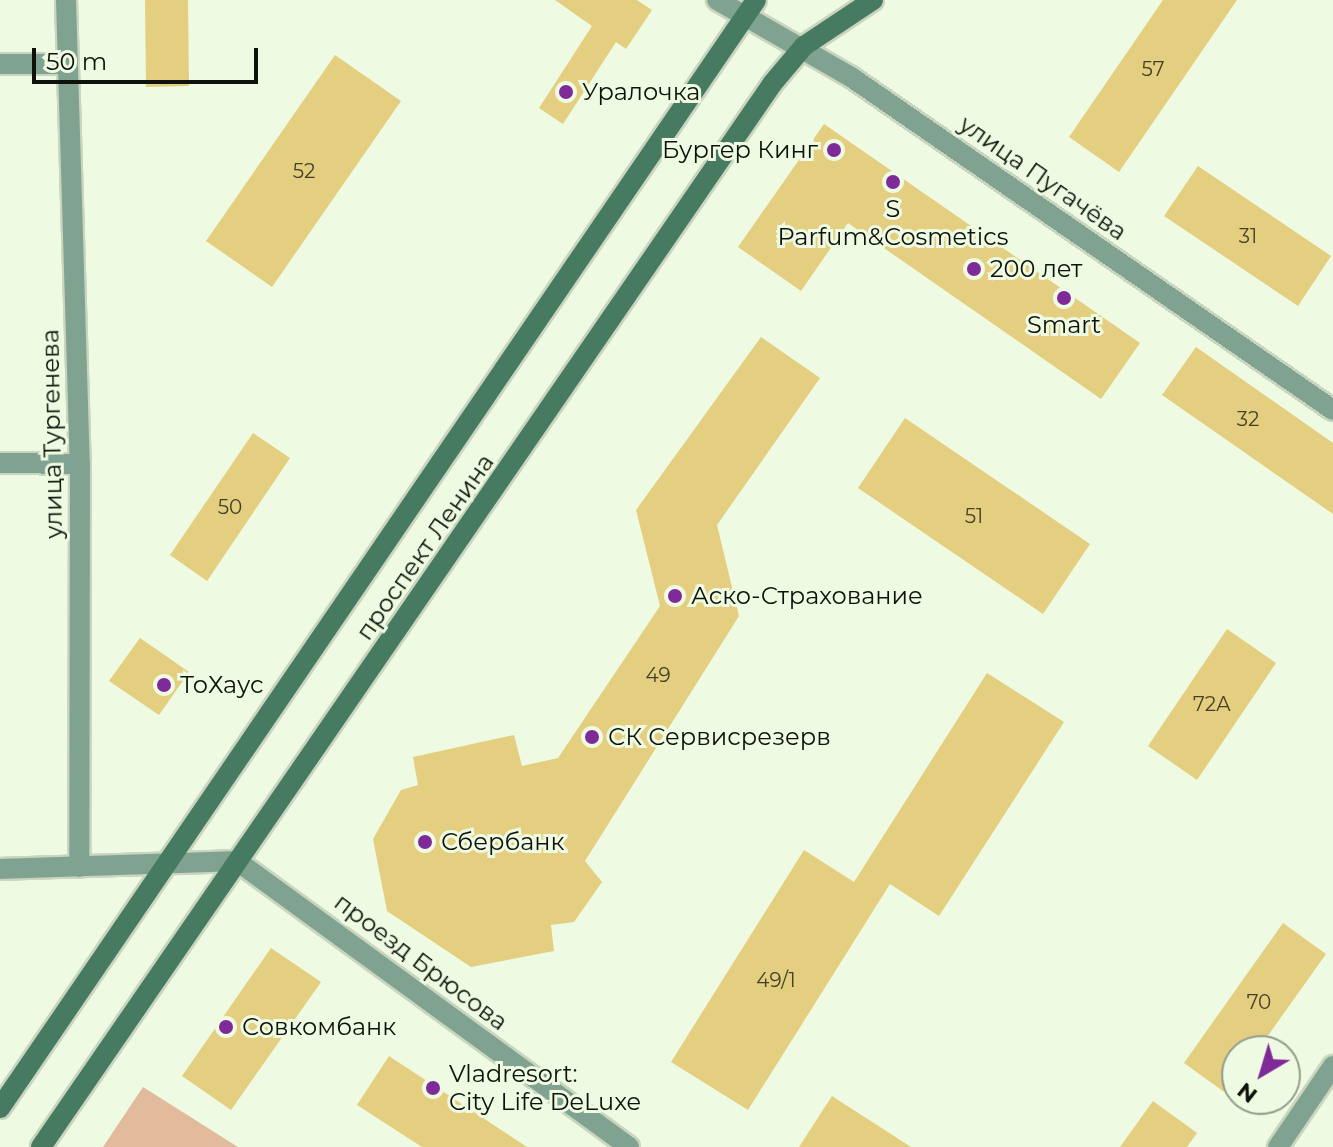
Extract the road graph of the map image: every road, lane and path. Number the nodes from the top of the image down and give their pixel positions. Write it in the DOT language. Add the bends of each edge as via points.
graph roads {
  1 [pos="66,0"];
  2 [pos="717,0"];
  3 [pos="756,0"];
  4 [pos="873,0"];
  5 [pos="743,17"];
  6 [pos="804,46"];
  7 [pos="0,64"];
  8 [pos="66,64"];
  9 [pos="1333,410"];
  10 [pos="0,463"];
  11 [pos="80,464"];
  12 [pos="168,859"];
  13 [pos="237,861"];
  14 [pos="79,867"];
  15 [pos="0,869"];
  16 [pos="1333,1066"];
  17 [pos="0,1108"];
  18 [pos="41,1147"];
  19 [pos="629,1147"];
  20 [pos="1278,1147"];
  1 -- 8 [label="street, улица Тургенева"];
  2 -- 5 [label="street, улица Пугачёва"];
  3 -- 5 [label="main road, проспект Ленина"];
  4 -- 6 [label="main road, проспект Ленина"];
  5 -- 6 [label="street, улица Пугачёва"];
  5 -- 12 [label="main road, проспект Ленина"];
  6 -- 9 [label="street, улица Пугачёва"];
  6 -- 13 [label="main road, проспект Ленина"];
  7 -- 8 [label="street"];
  8 -- 11 [label="street, улица Тургенева"];
  10 -- 11 [label="street"];
  11 -- 14 [label="street, улица Тургенева"];
  12 -- 13 [label="street"];
  12 -- 14 [label="street"];
  12 -- 17 [label="main road, проспект Ленина"];
  13 -- 18 [label="main road, проспект Ленина"];
  13 -- 19 [label="street, проезд Брюсова"];
  14 -- 15 [label="street"];
  16 -- 20 [label="street"];
}
